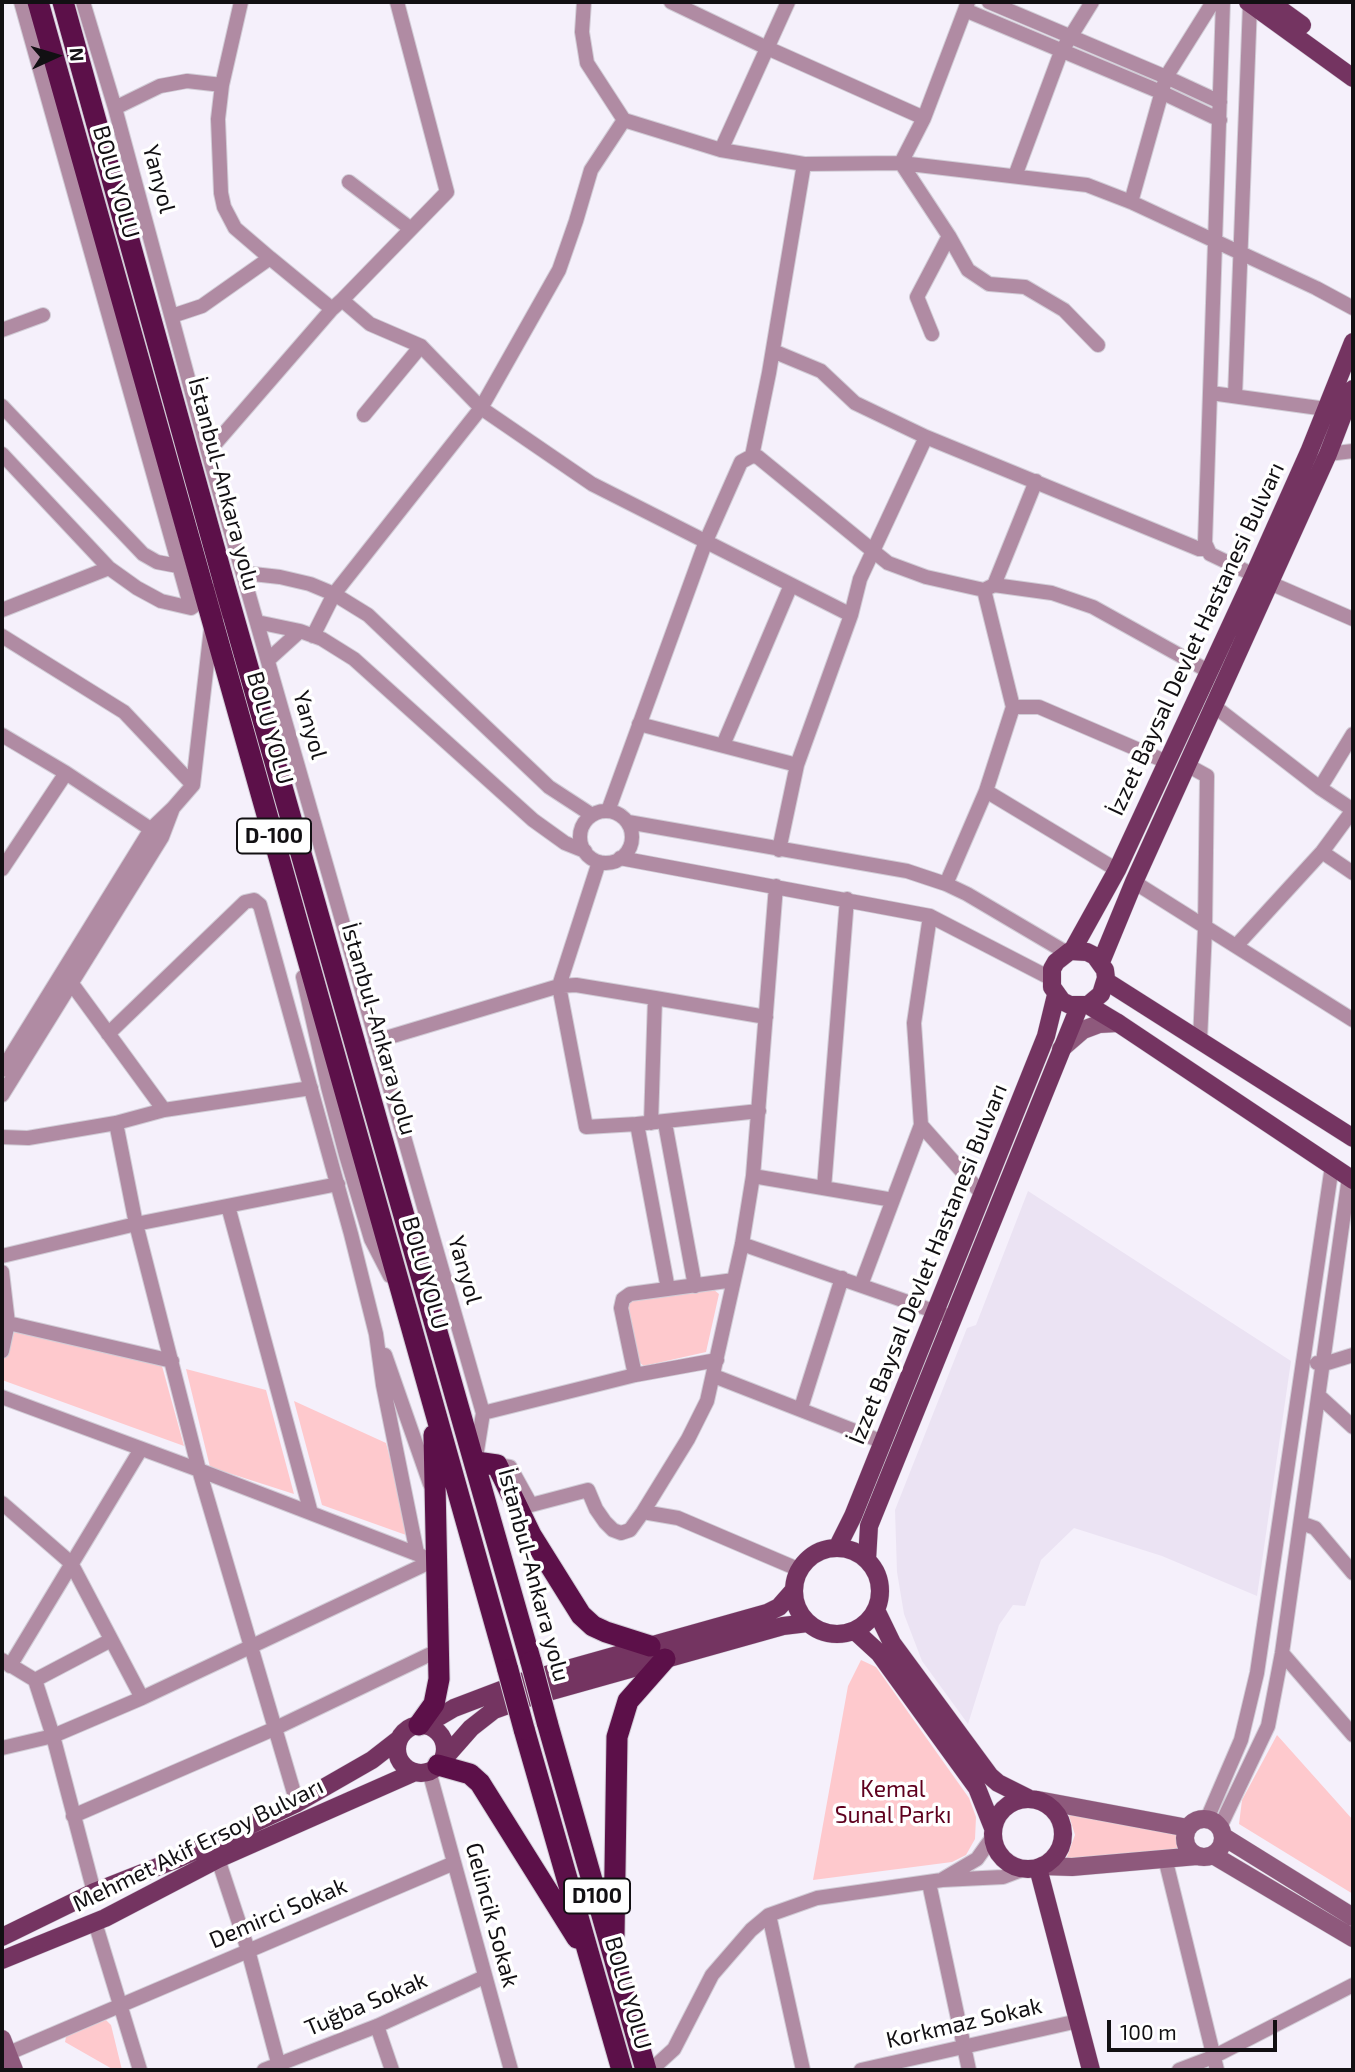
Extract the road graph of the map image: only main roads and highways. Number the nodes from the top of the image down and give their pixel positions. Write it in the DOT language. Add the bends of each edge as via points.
graph roads {
  1 [pos="38,2"];
  2 [pos="63,2"];
  3 [pos="1270,2"];
  4 [pos="1249,3"];
  5 [pos="1353,62"];
  6 [pos="1353,78"];
  7 [pos="1353,342"];
  8 [pos="1353,389"];
  9 [pos="1262,579"];
  10 [pos="1070,952"];
  11 [pos="1101,962"];
  12 [pos="1106,981"];
  13 [pos="1053,987"];
  14 [pos="1083,1006"];
  15 [pos="1118,1023"];
  16 [pos="1059,1052"];
  17 [pos="1353,1138"];
  18 [pos="1351,1179"];
  19 [pos="433,1398"];
  20 [pos="486,1463"];
  21 [pos="837,1548"];
  22 [pos="867,1560"];
  23 [pos="794,1590"];
  24 [pos="876,1611"];
  25 [pos="808,1623"];
  26 [pos="855,1631"];
  27 [pos="658,1653"];
  28 [pos="521,1671"];
  29 [pos="422,1725"];
  30 [pos="524,1729"];
  31 [pos="399,1739"];
  32 [pos="372,1760"];
  33 [pos="431,1768"];
  34 [pos="387,1783"];
  35 [pos="1033,1799"];
  36 [pos="1188,1828"];
  37 [pos="1217,1828"];
  38 [pos="992,1833"];
  39 [pos="1205,1855"];
  40 [pos="1035,1868"];
  41 [pos="1353,1917"];
  42 [pos="2,1937"];
  43 [pos="1353,1938"];
  44 [pos="591,1958"];
  45 [pos="614,1958"];
  46 [pos="2,1960"];
  47 [pos="622,2070"];
  48 [pos="649,2070"];
  49 [pos="1091,2070"];
  1 -- 19 [label="highway, BOLU YOLU / D-100"];
  2 -- 20 [label="highway, İstanbul-Ankara yolu / D-100" via="224,583"];
  3 -- 5 [label="main road"];
  4 -- 6 [label="main road"];
  7 -- 9 [label="main road, İzzet Baysal Devlet Hastanesi Bulvarı"];
  8 -- 9 [label="main road, İzzet Baysal Devlet Hastanesi Bulvarı" via="1328,454"];
  9 -- 10 [label="main road, İzzet Baysal Devlet Hastanesi Bulvarı" via="1208,671 1117,870"];
  9 -- 11 [label="main road, İzzet Baysal Devlet Hastanesi Bulvarı" via="1214,706"];
  10 -- 11 [label="main road" via="1087,952"];
  10 -- 13 [label="main road" via="1056,961"];
  11 -- 12 [label="main road"];
  12 -- 14 [label="main road" via="1101,995"];
  12 -- 17 [label="main road"];
  13 -- 14 [label="main road" via="1070,1005"];
  13 -- 21 [label="main road, İzzet Baysal Devlet Hastanesi Bulvarı" via="1046,1036"];
  14 -- 15 [label="main road"];
  14 -- 16 [label="main road, İzzet Baysal Devlet Hastanesi Bulvarı"];
  15 -- 16 [label="main road" via="1083,1030"];
  15 -- 18 [label="main road"];
  16 -- 22 [label="main road, İzzet Baysal Devlet Hastanesi Bulvarı" via="869,1526"];
  19 -- 28 [label="highway, BOLU YOLU / D-100"];
  19 -- 29 [label="highway" via="439,1650 436,1698"];
  20 -- 27 [label="highway" via="581,1615 593,1626"];
  20 -- 28 [label="highway, İstanbul-Ankara yolu / D-100"];
  21 -- 22 [label="main road"];
  21 -- 23 [label="main road" via="812,1556 800,1570"];
  22 -- 24 [label="main road" via="880,1586"];
  23 -- 25 [label="main road"];
  23 -- 27 [label="main road" via="772,1611"];
  24 -- 26 [label="main road"];
  24 -- 35 [label="main road" via="892,1643 990,1776"];
  25 -- 26 [label="main road" via="825,1633"];
  25 -- 27 [label="main road"];
  26 -- 38 [label="main road" via="878,1653 977,1788"];
  27 -- 28 [label="main road"];
  27 -- 33 [label="main road" via="494,1710"];
  27 -- 45 [label="highway" via="628,1701 617,1737"];
  28 -- 29 [label="main road"];
  28 -- 30 [label="highway, İstanbul-Ankara yolu / D100, bridge"];
  28 -- 45 [label="highway, İstanbul-Ankara yolu / D100, bridge" via="547,1722"];
  29 -- 31 [label="main road" via="410,1727"];
  29 -- 33 [label="main road" via="444,1739 445,1751"];
  30 -- 44 [label="highway, BOLU YOLU / D100"];
  31 -- 32 [label="main road, Mehmet Akif Ersoy Bulvarı"];
  31 -- 33 [label="main road" via="397,1749 406,1767"];
  32 -- 34 [label="main road" via="382,1767"];
  32 -- 42 [label="main road, Mehmet Akif Ersoy Bulvarı" via="297,1803"];
  33 -- 34 [label="main road, Mehmet Akif Ersoy Bulvarı"];
  33 -- 44 [label="highway" via="470,1774 480,1783"];
  34 -- 46 [label="main road, Mehmet Akif Ersoy Bulvarı" via="218,1859 96,1922"];
  35 -- 36 [label="main road"];
  35 -- 38 [label="main road" via="1009,1803 1001,1810"];
  35 -- 40 [label="main road" via="1055,1811 1063,1829 1057,1853"];
  36 -- 37 [label="main road" via="1196,1821"];
  36 -- 39 [label="main road" via="1186,1844"];
  37 -- 39 [label="main road" via="1221,1848"];
  37 -- 41 [label="main road"];
  38 -- 40 [label="main road" via="1004,1860"];
  39 -- 40 [label="main road"];
  39 -- 43 [label="main road"];
  40 -- 49 [label="main road"];
  44 -- 47 [label="highway, BOLU YOLU / D100"];
  45 -- 48 [label="highway, İstanbul-Ankara yolu / D100"];
}
